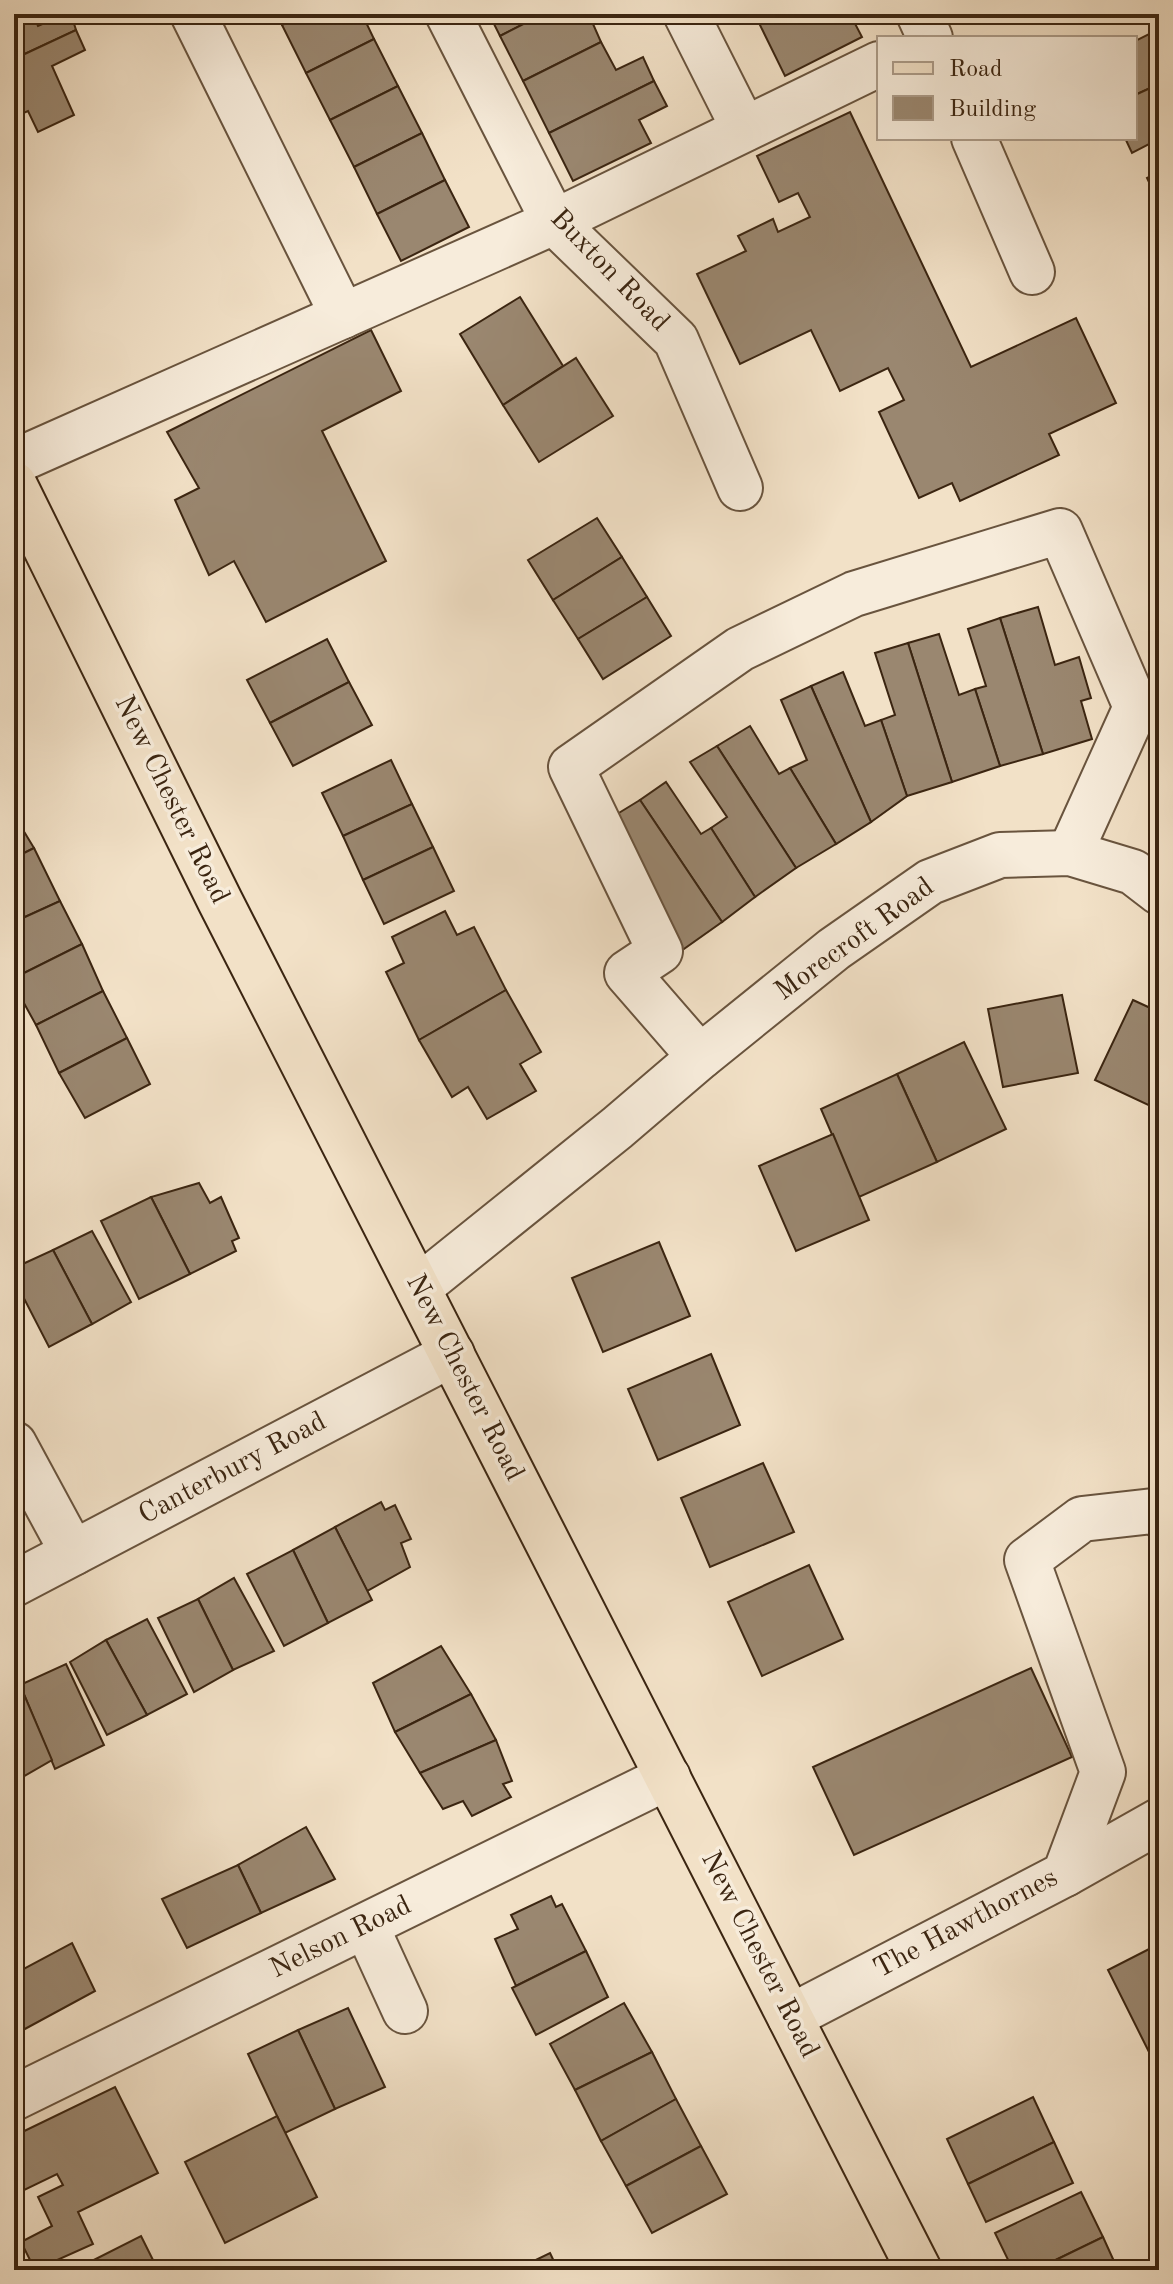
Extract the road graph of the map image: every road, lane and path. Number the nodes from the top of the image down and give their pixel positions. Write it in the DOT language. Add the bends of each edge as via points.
graph roads {
  1 [pos="193,14"];
  2 [pos="448,14"];
  3 [pos="686,14"];
  4 [pos="919,14"];
  5 [pos="929,36"];
  6 [pos="877,65"];
  7 [pos="744,129"];
  8 [pos="975,140"];
  9 [pos="554,222"];
  10 [pos="1032,272"];
  11 [pos="343,316"];
  12 [pos="14,462"];
  13 [pos="14,484"];
  14 [pos="740,488"];
  15 [pos="1070,853"];
  16 [pos="1150,872"];
  17 [pos="700,1057"];
  18 [pos="418,1288"];
  19 [pos="452,1354"];
  20 [pos="14,1444"];
  21 [pos="1156,1513"];
  22 [pos="73,1553"];
  23 [pos="14,1584"];
  24 [pos="668,1777"];
  25 [pos="1159,1821"];
  26 [pos="1065,1874"];
  27 [pos="366,1926"];
  28 [pos="405,2011"];
  29 [pos="790,2017"];
  30 [pos="14,2098"];
  31 [pos="919,2270"];
  1 -- 11 [label="street"];
  2 -- 9 [label="street, Buxton Road"];
  3 -- 7 [label="street"];
  4 -- 5 [label="street"];
  6 -- 7 [label="street"];
  7 -- 9 [label="street"];
  8 -- 10 [label="street"];
  9 -- 11 [label="street"];
  9 -- 14 [label="street, Buxton Road" via="676,340"];
  11 -- 12 [label="street"];
  13 -- 18 [label="main road, New Chester Road"];
  15 -- 16 [label="street, Morecroft Road"];
  15 -- 17 [label="street, Morecroft Road" via="1000,855 930,882 834,949"];
  15 -- 17 [label="street" via="1136,707 1060,531 854,594 740,649 571,767 660,951 627,973"];
  17 -- 18 [label="street, Morecroft Road"];
  18 -- 19 [label="main road, New Chester Road"];
  19 -- 22 [label="street, Canterbury Road"];
  19 -- 24 [label="main road, New Chester Road"];
  20 -- 22 [label="street"];
  21 -- 26 [label="street, The Hawthornes" via="1082,1519 1027,1560 1103,1772"];
  22 -- 23 [label="street, Canterbury Road"];
  24 -- 27 [label="street, Nelson Road"];
  24 -- 29 [label="main road, New Chester Road"];
  25 -- 26 [label="street"];
  26 -- 29 [label="street, The Hawthornes"];
  27 -- 28 [label="street"];
  27 -- 30 [label="street, Nelson Road"];
  29 -- 31 [label="main road, New Chester Road"];
}
